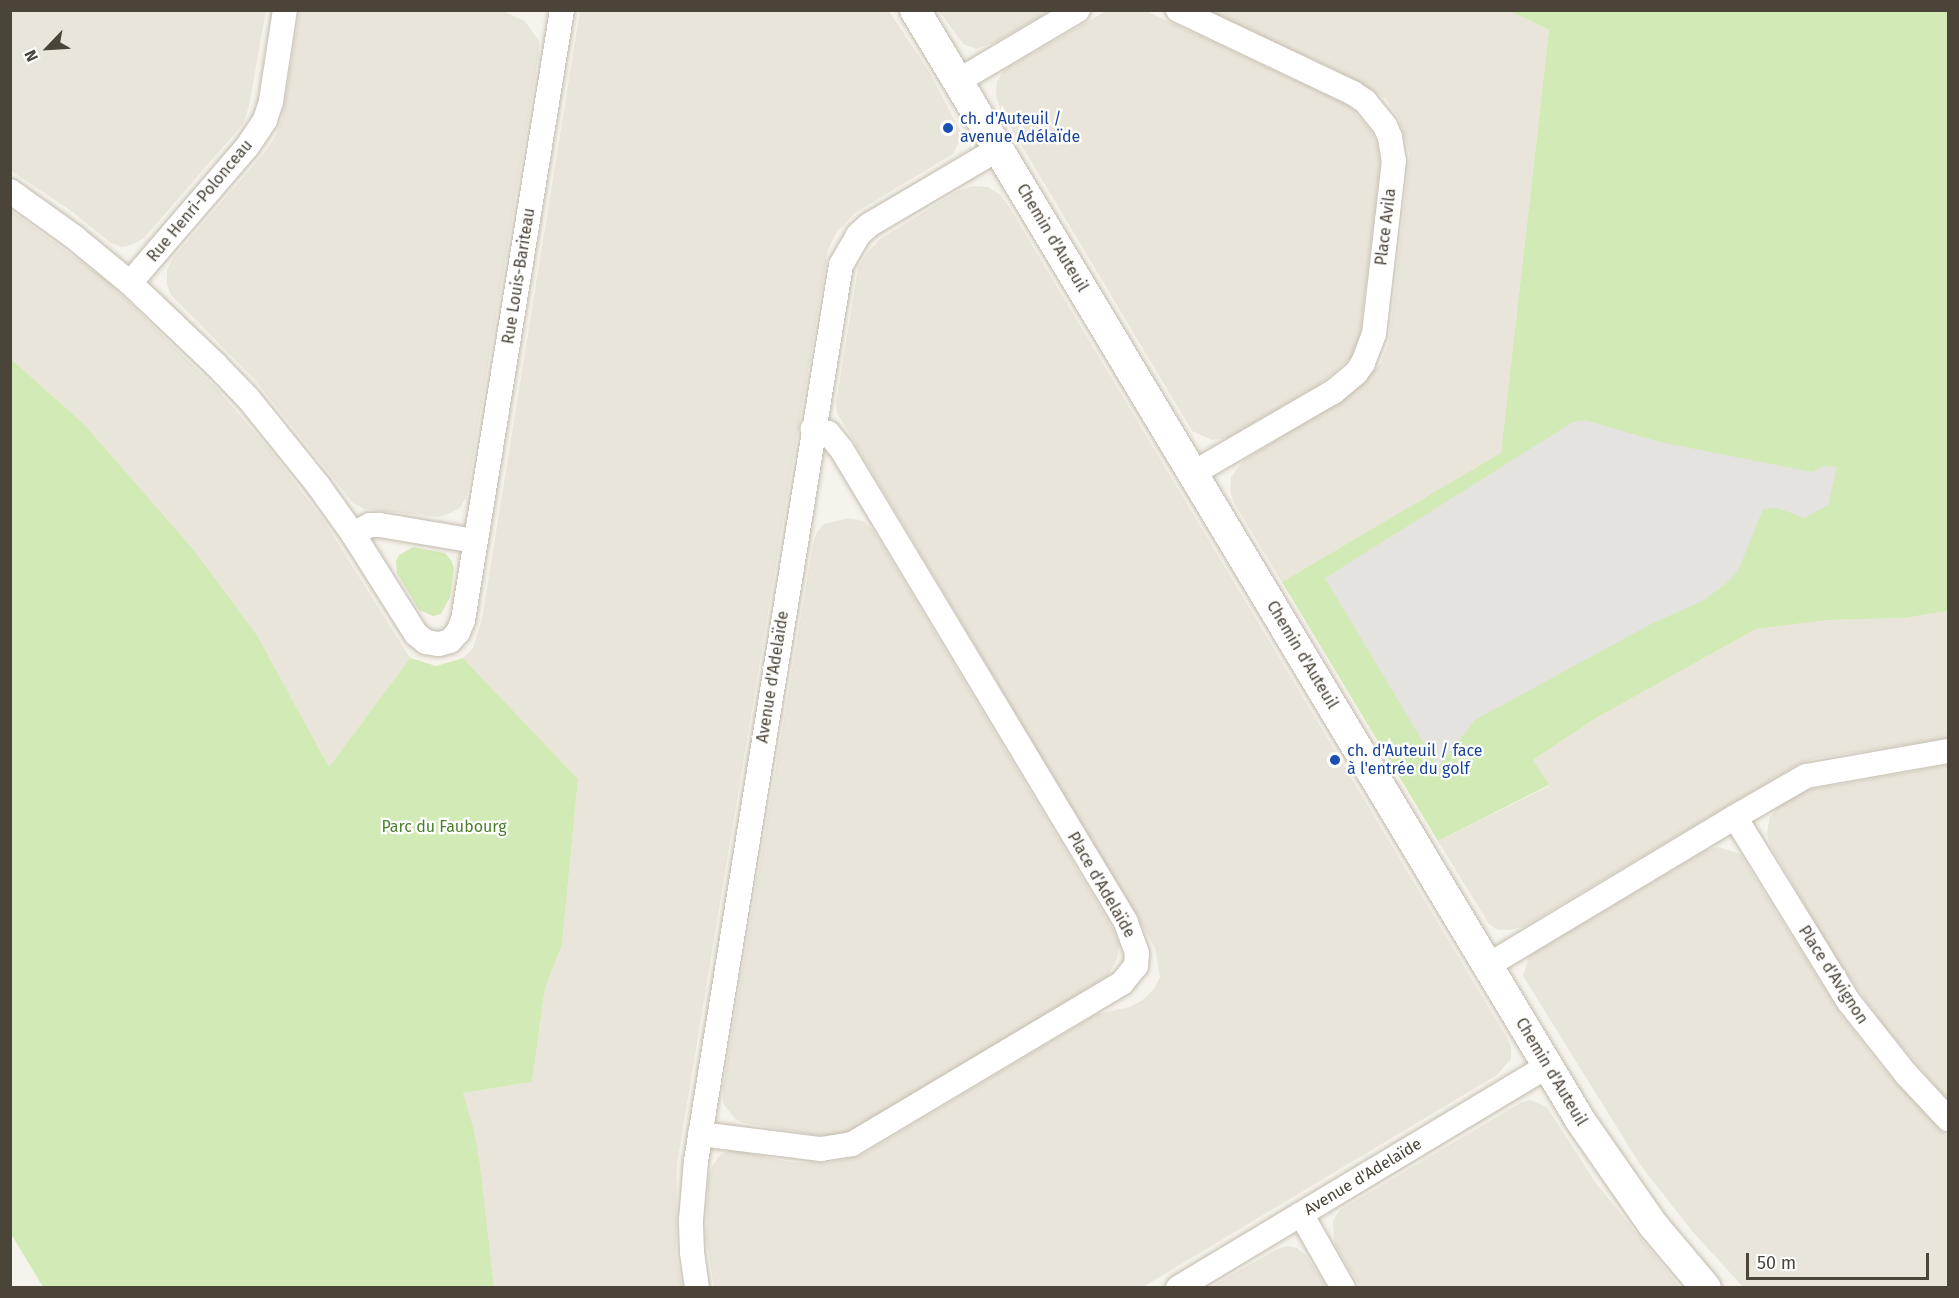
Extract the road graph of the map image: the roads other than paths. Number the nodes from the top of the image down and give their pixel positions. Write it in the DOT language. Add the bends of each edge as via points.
graph roads {
  1 [pos="285,10"];
  2 [pos="915,10"];
  3 [pos="1078,10"];
  4 [pos="1178,10"];
  5 [pos="559,11"];
  6 [pos="958,81"];
  7 [pos="998,149"];
  8 [pos="10,191"];
  9 [pos="130,283"];
  10 [pos="813,429"];
  11 [pos="1193,473"];
  12 [pos="353,534"];
  13 [pos="475,541"];
  14 [pos="1948,751"];
  15 [pos="1735,818"];
  16 [pos="1487,966"];
  17 [pos="1547,1066"];
  18 [pos="1948,1119"];
  19 [pos="700,1134"];
  20 [pos="1301,1214"];
  21 [pos="697,1287"];
  22 [pos="1178,1287"];
  23 [pos="1344,1287"];
  24 [pos="1706,1287"];
  1 -- 9 [label="street, Rue Henri-Polonceau" via="271,101 257,134"];
  2 -- 6 [label="street, Chemin d'Auteuil"];
  3 -- 6 [label="street"];
  4 -- 11 [label="street, Place Avila" via="1365,101 1384,126 1392,143 1394,161 1374,334 1356,373 1334,392"];
  5 -- 13 [label="street, Rue Louis-Bariteau"];
  6 -- 7 [label="street, Chemin d'Auteuil"];
  7 -- 10 [label="street, Avenue d'Adelaïde" via="884,215 858,235 849,248 836,285"];
  7 -- 11 [label="street, Chemin d'Auteuil"];
  8 -- 9 [label="street, Rue Louis-Bariteau"];
  9 -- 12 [label="street, Rue Louis-Bariteau" via="248,398"];
  10 -- 19 [label="street, Avenue d'Adelaïde"];
  10 -- 19 [label="street, Place d'Adelaïde" via="828,434 842,450 1126,922 1137,953 1136,966 1122,983 852,1144 821,1149"];
  11 -- 16 [label="street, Chemin d'Auteuil"];
  12 -- 13 [label="street" via="370,525 380,525"];
  12 -- 13 [label="street, Rue Louis-Bariteau" via="416,634 426,642 439,644 450,641 463,620"];
  14 -- 15 [label="street" via="1806,776"];
  15 -- 16 [label="street"];
  15 -- 18 [label="street, Place d'Avignon" via="1850,1002 1906,1074"];
  16 -- 17 [label="street, Chemin d'Auteuil"];
  17 -- 20 [label="street, Avenue d'Adelaïde"];
  17 -- 24 [label="street, Chemin d'Auteuil" via="1628,1192"];
  19 -- 21 [label="street, Avenue d'Adelaïde" via="691,1220"];
  20 -- 22 [label="street, Avenue d'Adelaïde"];
  20 -- 23 [label="street"];
}
